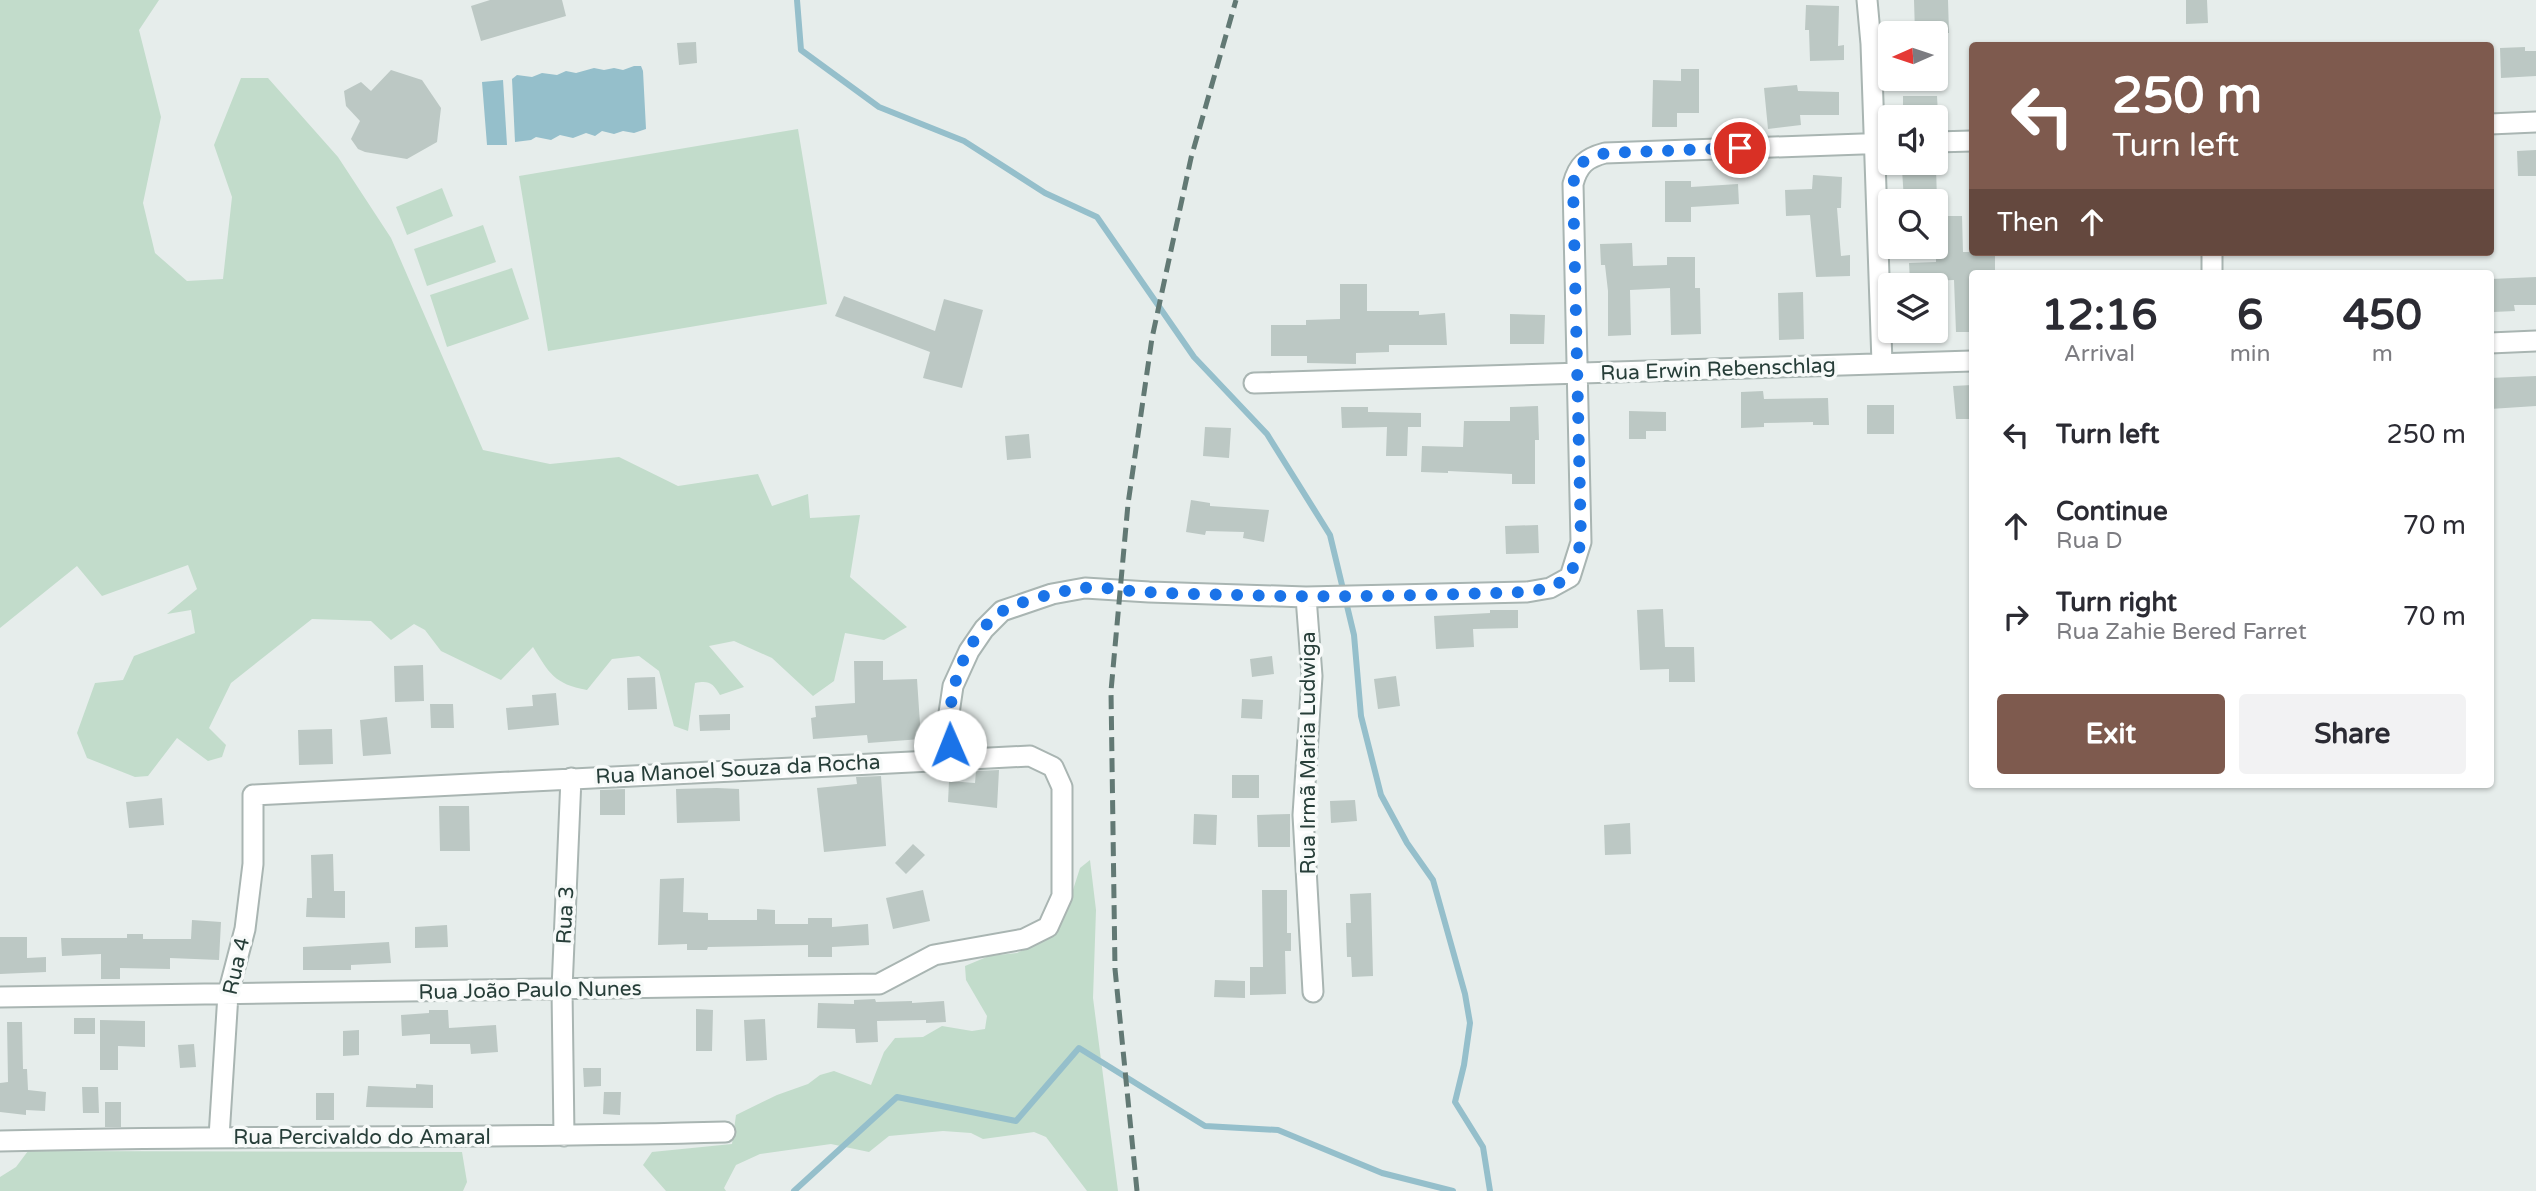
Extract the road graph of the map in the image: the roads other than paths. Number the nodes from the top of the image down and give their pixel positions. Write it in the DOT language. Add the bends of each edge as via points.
graph roads {
  1 [pos="1867,0"];
  2 [pos="1878,108"];
  3 [pos="2536,122"];
  4 [pos="2494,124"];
  5 [pos="1969,141"];
  6 [pos="1948,142"];
  7 [pos="1878,144"];
  8 [pos="1882,175"];
  9 [pos="2536,341"];
  10 [pos="2494,343"];
  11 [pos="1969,361"];
  12 [pos="1882,363"];
  13 [pos="1578,373"];
  14 [pos="1254,383"];
  15 [pos="1307,597"];
  16 [pos="951,760"];
  17 [pos="571,778"];
  18 [pos="253,795"];
  19 [pos="1048,927"];
  20 [pos="562,989"];
  21 [pos="1313,992"];
  22 [pos="228,994"];
  23 [pos="0,997"];
  24 [pos="724,1132"];
  25 [pos="564,1136"];
  26 [pos="219,1137"];
  27 [pos="0,1141"];
  1 -- 2 [label="street"];
  3 -- 4 [label="street"];
  5 -- 6 [label="street"];
  7 -- 13 [label="street" via="1605,153 1583,162 1573,184"];
  8 -- 12 [label="street"];
  9 -- 10 [label="street"];
  11 -- 12 [label="street, Rua Erwin Rebenschlag"];
  12 -- 13 [label="street, Rua Erwin Rebenschlag"];
  13 -- 14 [label="street, Rua Erwin Rebenschlag"];
  13 -- 15 [label="street" via="1581,542 1570,577 1550,588 1527,592"];
  15 -- 16 [label="street" via="1085,588 1002,611 968,651 953,686 947,720"];
  15 -- 21 [label="street, Rua Irmã Maria Ludwiga" via="1312,676 1303,815"];
  16 -- 17 [label="street, Rua Manoel Souza da Rocha"];
  16 -- 19 [label="street, Rua Manoel Souza da Rocha" via="1030,756 1054,768 1062,787 1062,896"];
  17 -- 18 [label="street, Rua Manoel Souza da Rocha"];
  17 -- 20 [label="street, Rua 3"];
  18 -- 22 [label="street, Rua 4" via="253,864 245,929"];
  19 -- 20 [label="street, Rua João Paulo Nunes" via="1024,939 934,955 879,985"];
  20 -- 22 [label="street, Rua João Paulo Nunes"];
  20 -- 25 [label="street, Rua 3"];
  22 -- 23 [label="street, Rua João Paulo Nunes"];
  22 -- 26 [label="street, Rua 4"];
  24 -- 25 [label="street, Rua Percivaldo do Amaral"];
  25 -- 26 [label="street, Rua Percivaldo do Amaral"];
  26 -- 27 [label="street, Rua Percivaldo do Amaral"];
}
